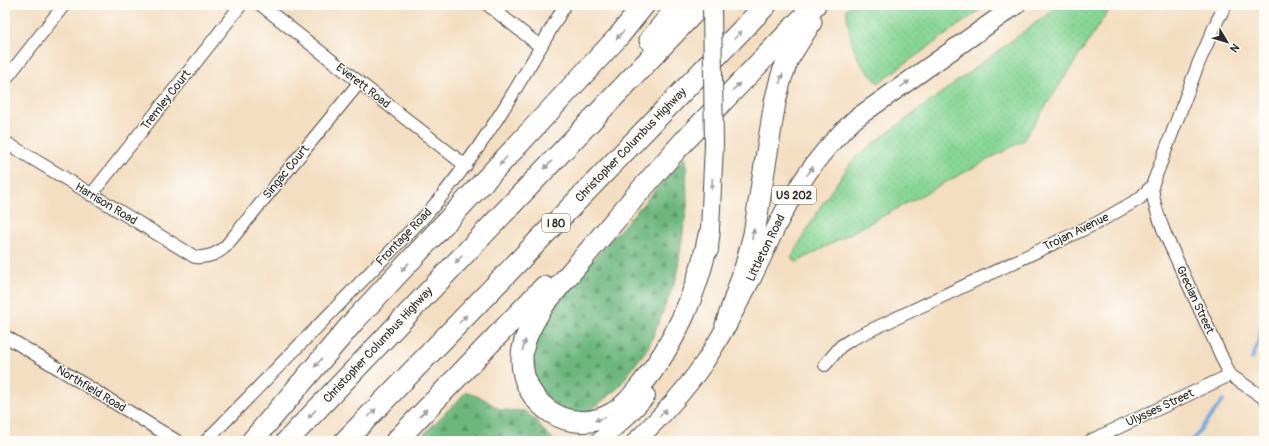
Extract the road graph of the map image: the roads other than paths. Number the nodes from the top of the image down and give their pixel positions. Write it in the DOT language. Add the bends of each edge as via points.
graph roads {
  1 [pos="64,5"];
  2 [pos="241,5"];
  3 [pos="261,5"];
  4 [pos="488,5"];
  5 [pos="565,5"];
  6 [pos="644,5"];
  7 [pos="679,5"];
  8 [pos="701,5"];
  9 [pos="712,5"];
  10 [pos="766,5"];
  11 [pos="815,5"];
  12 [pos="821,5"];
  13 [pos="1016,5"];
  14 [pos="1226,5"];
  15 [pos="541,47"];
  16 [pos="5,80"];
  17 [pos="358,83"];
  18 [pos="684,141"];
  19 [pos="5,142"];
  20 [pos="568,143"];
  21 [pos="466,166"];
  22 [pos="1152,186"];
  23 [pos="92,195"];
  24 [pos="709,235"];
  25 [pos="210,257"];
  26 [pos="726,325"];
  27 [pos="5,336"];
  28 [pos="825,365"];
  29 [pos="1230,374"];
  30 [pos="1264,398"];
  31 [pos="177,441"];
  32 [pos="206,441"];
  33 [pos="252,441"];
  34 [pos="287,441"];
  35 [pos="345,441"];
  36 [pos="396,441"];
  37 [pos="600,441"];
  38 [pos="636,441"];
  39 [pos="1090,441"];
  1 -- 16 [label="street"];
  2 -- 23 [label="street, Tremley Court"];
  3 -- 17 [label="street, Everett Road"];
  4 -- 15 [label="street"];
  5 -- 15 [label="street, Frontage Road"];
  6 -- 33 [label="highway, one-way" via="619,36 355,320"];
  7 -- 20 [label="highway"];
  8 -- 20 [label="highway, Christopher Columbus Highway"];
  9 -- 24 [label="main road, one-way, bridge" via="714,145"];
  35 -- 10 [label="highway, Christopher Columbus Highway / I 80, one-way"];
  18 -- 11 [label="highway, one-way"];
  26 -- 12 [label="highway, one-way" via="754,234 781,78 788,59"];
  26 -- 13 [label="main road, Littleton Road / US 202, one-way" via="785,210 816,162 839,134 855,118"];
  14 -- 22 [label="street, Trojan Avenue" via="1199,62"];
  15 -- 21 [label="street, Frontage Road" via="491,131"];
  17 -- 21 [label="street, Everett Road"];
  17 -- 25 [label="street, Singac Court" via="225,247"];
  24 -- 18 [label="highway, one-way" via="704,260 686,312 674,337 648,377 627,403 601,419 580,422 572,422 557,416 540,404 528,388 522,365 524,343 529,330 545,302"];
  36 -- 18 [label="highway, one-way"];
  19 -- 23 [label="street, Harrison Road"];
  20 -- 34 [label="highway, Christopher Columbus Highway, one-way"];
  21 -- 32 [label="street, Frontage Road" via="425,216"];
  22 -- 28 [label="street, Trojan Avenue" via="1139,199 1097,223 852,339 841,346"];
  22 -- 29 [label="street, Grecian Street" via="1156,211 1165,234"];
  23 -- 25 [label="street, Harrison Road" via="195,257"];
  24 -- 37 [label="main road" via="708,261 697,304 678,348 642,400"];
  38 -- 26 [label="main road, Littleton Road / US 202, one-way" via="677,398 702,365"];
  27 -- 31 [label="street, Northfield Road"];
  29 -- 30 [label="street, Grecian Street"];
  29 -- 39 [label="street, Ulysses Street"];
}
